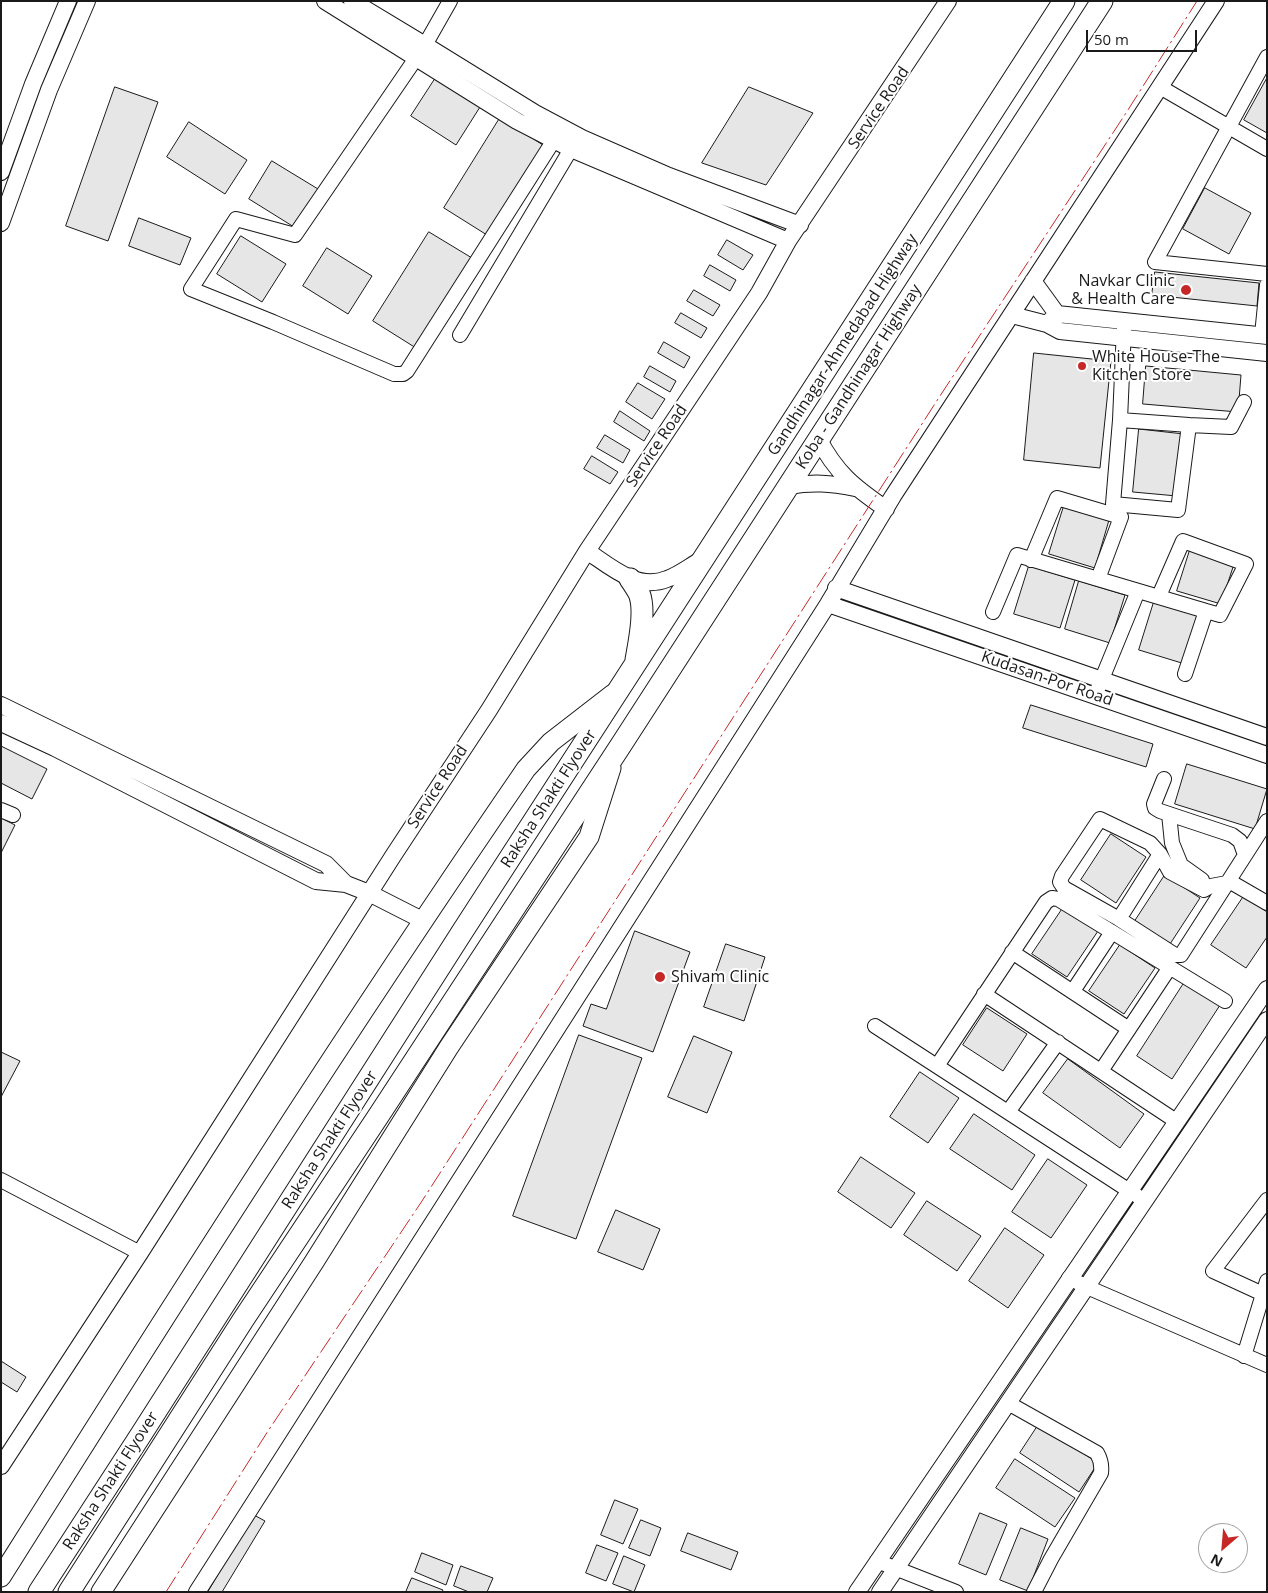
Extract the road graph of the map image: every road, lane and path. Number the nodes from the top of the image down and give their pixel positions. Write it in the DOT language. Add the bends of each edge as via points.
graph roads {
  1 [pos="68,1"];
  2 [pos="87,1"];
  3 [pos="325,1"];
  4 [pos="352,1"];
  5 [pos="450,1"];
  6 [pos="948,1"];
  7 [pos="1064,1"];
  8 [pos="1102,1"];
  9 [pos="1216,1"];
  10 [pos="421,51"];
  11 [pos="1267,57"];
  12 [pos="1160,87"];
  13 [pos="1227,127"];
  14 [pos="554,140"];
  15 [pos="571,149"];
  16 [pos="1267,149"];
  17 [pos="1,172"];
  18 [pos="666,182"];
  19 [pos="1,223"];
  20 [pos="800,225"];
  21 [pos="788,241"];
  22 [pos="1267,274"];
  23 [pos="1033,281"];
  24 [pos="1267,285"];
  25 [pos="1012,315"];
  26 [pos="1052,319"];
  27 [pos="1125,321"];
  28 [pos="460,335"];
  29 [pos="1264,336"];
  30 [pos="1122,338"];
  31 [pos="1267,353"];
  32 [pos="1244,402"];
  33 [pos="1120,420"];
  34 [pos="1189,425"];
  35 [pos="818,438"];
  36 [pos="788,486"];
  37 [pos="855,488"];
  38 [pos="886,509"];
  39 [pos="587,551"];
  40 [pos="707,556"];
  41 [pos="1031,560"];
  42 [pos="630,579"];
  43 [pos="1098,579"];
  44 [pos="836,588"];
  45 [pos="1138,591"];
  46 [pos="1159,596"];
  47 [pos="828,604"];
  48 [pos="1206,611"];
  49 [pos="993,612"];
  50 [pos="967,634"];
  51 [pos="961,650"];
  52 [pos="634,668"];
  53 [pos="1185,674"];
  54 [pos="1100,680"];
  55 [pos="621,688"];
  56 [pos="1095,696"];
  57 [pos="1,706"];
  58 [pos="1,723"];
  59 [pos="1267,737"];
  60 [pos="616,752"];
  61 [pos="1267,755"];
  62 [pos="1164,779"];
  63 [pos="1169,814"];
  64 [pos="1267,821"];
  65 [pos="1160,854"];
  66 [pos="1245,855"];
  67 [pos="1230,879"];
  68 [pos="346,884"];
  69 [pos="1211,886"];
  70 [pos="369,893"];
  71 [pos="1267,893"];
  72 [pos="1267,903"];
  73 [pos="1119,919"];
  74 [pos="424,921"];
  75 [pos="1112,932"];
  76 [pos="1012,952"];
  77 [pos="1170,967"];
  78 [pos="1267,989"];
  79 [pos="1072,991"];
  80 [pos="984,994"];
  81 [pos="1225,1001"];
  82 [pos="1267,1020"];
  83 [pos="876,1026"];
  84 [pos="1129,1029"];
  85 [pos="1058,1042"];
  86 [pos="937,1066"];
  87 [pos="1101,1071"];
  88 [pos="1008,1112"];
  89 [pos="1176,1121"];
  90 [pos="1,1180"];
  91 [pos="1129,1190"];
  92 [pos="1267,1200"];
  93 [pos="1145,1201"];
  94 [pos="140,1253"];
  95 [pos="1069,1278"];
  96 [pos="1087,1287"];
  97 [pos="1265,1287"];
  98 [pos="1244,1356"];
  99 [pos="1267,1365"];
  100 [pos="1008,1403"];
  101 [pos="1,1466"];
  102 [pos="877,1561"];
  103 [pos="895,1569"];
  104 [pos="1,1578"];
  105 [pos="39,1592"];
  106 [pos="69,1592"];
  107 [pos="101,1592"];
  108 [pos="196,1592"];
  109 [pos="857,1592"];
  110 [pos="880,1592"];
  111 [pos="956,1592"];
  112 [pos="1034,1592"];
  1 -- 17 [label="street"];
  2 -- 19 [label="street" via="49,90"];
  3 -- 10 [label="street"];
  4 -- 10 [label="street"];
  5 -- 10 [label="street"];
  6 -- 20 [label="street, Service Road"];
  7 -- 40 [label="main road, Gandhinagar-Ahmedabad Highway"];
  8 -- 35 [label="main road, Koba - Gandhinagar Highway"];
  9 -- 12 [label="street"];
  10 -- 14 [label="street" via="517,121"];
  10 -- 14 [label="street" via="295,235 236,219 191,289 394,374 403,374"];
  10 -- 18 [label="street"];
  11 -- 13 [label="street"];
  12 -- 13 [label="street"];
  12 -- 23 [label="street"];
  13 -- 16 [label="street"];
  13 -- 22 [label="street" via="1155,262"];
  14 -- 15 [label="street"];
  15 -- 18 [label="street"];
  15 -- 28 [label="street"];
  18 -- 20 [label="street"];
  18 -- 21 [label="street"];
  20 -- 21 [label="street, Service Road"];
  21 -- 39 [label="street, Service Road" via="759,293"];
  23 -- 25 [label="street"];
  23 -- 26 [label="street"];
  24 -- 29 [label="street"];
  25 -- 26 [label="street"];
  25 -- 38 [label="street"];
  26 -- 27 [label="street"];
  26 -- 30 [label="street" via="1060,332"];
  27 -- 29 [label="street"];
  27 -- 30 [label="street"];
  30 -- 31 [label="street"];
  30 -- 33 [label="street"];
  32 -- 34 [label="street" via="1231,427"];
  33 -- 34 [label="street"];
  33 -- 34 [label="street" via="1113,504 1178,510"];
  35 -- 36 [label="main road, Koba - Gandhinagar Highway"];
  35 -- 37 [label="street" via="836,468"];
  36 -- 37 [label="street" via="810,482"];
  36 -- 60 [label="main road, Koba - Gandhinagar Highway"];
  37 -- 38 [label="street"];
  38 -- 44 [label="street"];
  39 -- 42 [label="street"];
  39 -- 70 [label="street, Service Road" via="489,710"];
  40 -- 42 [label="street" via="658,582"];
  40 -- 52 [label="main road, Gandhinagar-Ahmedabad Highway"];
  41 -- 43 [label="street"];
  41 -- 43 [label="street" via="1057,498 1121,517"];
  41 -- 49 [label="street" via="1017,555"];
  42 -- 52 [label="main road" via="639,593 641,610"];
  43 -- 45 [label="street"];
  44 -- 47 [label="street"];
  44 -- 50 [label="street, Kudasan-Por Road"];
  45 -- 46 [label="street"];
  45 -- 54 [label="street"];
  46 -- 48 [label="street"];
  46 -- 48 [label="street" via="1183,541 1246,564 1220,615"];
  47 -- 51 [label="street, Kudasan-Por Road"];
  47 -- 108 [label="street"];
  48 -- 53 [label="street"];
  50 -- 51 [label="street"];
  50 -- 54 [label="street, Kudasan-Por Road"];
  51 -- 56 [label="street, Kudasan-Por Road"];
  52 -- 55 [label="main road, Gandhinagar-Ahmedabad Highway"];
  54 -- 56 [label="street"];
  54 -- 59 [label="street, Kudasan-Por Road"];
  55 -- 74 [label="main road" via="551,742 526,769"];
  55 -- 105 [label="main road, Raksha Shakti Flyover"];
  56 -- 61 [label="street, Kudasan-Por Road"];
  57 -- 68 [label="street" via="326,864"];
  58 -- 68 [label="street" via="316,881"];
  60 -- 106 [label="main road, Raksha Shakti Flyover" via="243,1320"];
  60 -- 107 [label="main road" via="588,837 449,1047"];
  62 -- 63 [label="street" via="1154,804 1155,808"];
  63 -- 66 [label="street" via="1232,834 1240,841"];
  63 -- 69 [label="street" via="1172,843 1181,865"];
  64 -- 66 [label="street"];
  65 -- 69 [label="street" via="1170,872 1204,890"];
  65 -- 73 [label="street"];
  65 -- 73 [label="street" via="1150,843 1100,819 1062,876 1060,882 1064,888"];
  66 -- 67 [label="street"];
  67 -- 69 [label="street"];
  67 -- 71 [label="street"];
  67 -- 72 [label="street"];
  67 -- 73 [label="street" via="1181,955 1175,955"];
  68 -- 70 [label="street"];
  70 -- 74 [label="street"];
  70 -- 94 [label="street, Service Road"];
  74 -- 104 [label="main road"];
  75 -- 76 [label="street" via="1052,898"];
  75 -- 77 [label="street"];
  75 -- 79 [label="street"];
  76 -- 79 [label="street"];
  76 -- 80 [label="street"];
  77 -- 81 [label="street"];
  77 -- 84 [label="street"];
  78 -- 89 [label="street"];
  79 -- 84 [label="street"];
  80 -- 85 [label="street"];
  80 -- 86 [label="street"];
  82 -- 93 [label="street"];
  83 -- 86 [label="street"];
  84 -- 87 [label="street"];
  85 -- 87 [label="street"];
  85 -- 88 [label="street"];
  86 -- 88 [label="street"];
  87 -- 89 [label="street"];
  88 -- 91 [label="street"];
  89 -- 91 [label="street"];
  90 -- 94 [label="street"];
  91 -- 93 [label="street"];
  91 -- 95 [label="street"];
  92 -- 97 [label="street" via="1213,1271"];
  93 -- 96 [label="street"];
  94 -- 101 [label="street, Service Road"];
  95 -- 96 [label="street"];
  95 -- 102 [label="street"];
  96 -- 98 [label="street"];
  96 -- 100 [label="street"];
  97 -- 98 [label="street"];
  98 -- 99 [label="street"];
  100 -- 103 [label="street"];
  100 -- 112 [label="street" via="1097,1453 1102,1466"];
  102 -- 103 [label="street"];
  102 -- 109 [label="street"];
  103 -- 110 [label="street"];
  103 -- 111 [label="street"];
}
